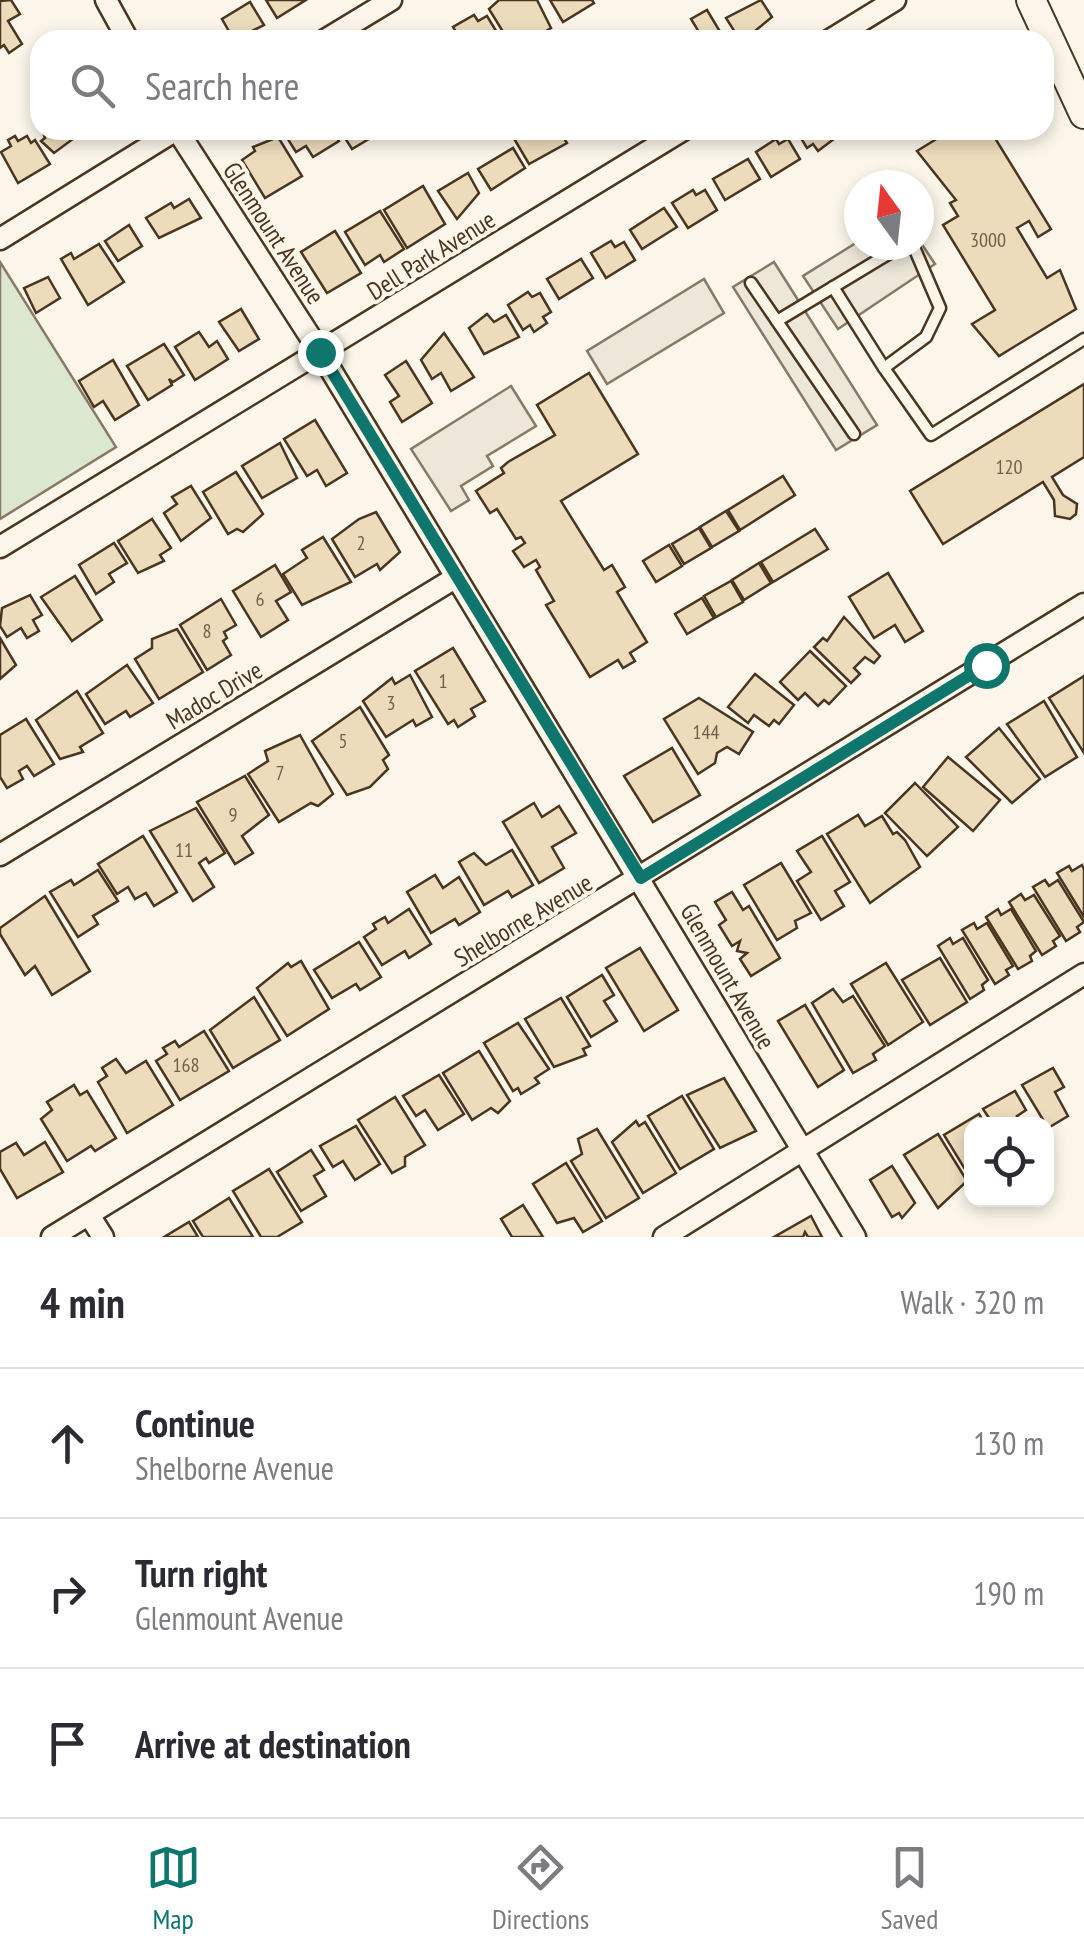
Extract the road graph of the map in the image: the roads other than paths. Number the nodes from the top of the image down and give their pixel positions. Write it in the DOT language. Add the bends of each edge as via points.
graph roads {
  1 [pos="106,0"];
  2 [pos="391,0"];
  3 [pos="895,0"];
  4 [pos="1030,0"];
  5 [pos="122,30"];
  6 [pos="342,30"];
  7 [pos="846,30"];
  8 [pos="1044,30"];
  9 [pos="1054,51"];
  10 [pos="1084,114"];
  11 [pos="161,140"];
  12 [pos="183,140"];
  13 [pos="667,140"];
  14 [pos="0,239"];
  15 [pos="879,260"];
  16 [pos="919,260"];
  17 [pos="751,284"];
  18 [pos="833,287"];
  19 [pos="777,321"];
  20 [pos="1084,339"];
  21 [pos="320,352"];
  22 [pos="884,368"];
  23 [pos="854,434"];
  24 [pos="0,547"];
  25 [pos="455,578"];
  26 [pos="1084,604"];
  27 [pos="0,855"];
  28 [pos="641,878"];
  29 [pos="1084,974"];
  30 [pos="802,1151"];
  31 [pos="89,1215"];
  32 [pos="52,1237"];
  33 [pos="103,1237"];
  34 [pos="664,1237"];
  35 [pos="855,1237"];
  1 -- 5 [label="street"];
  2 -- 6 [label="street"];
  3 -- 7 [label="street"];
  4 -- 8 [label="main road"];
  9 -- 10 [label="main road"];
  11 -- 14 [label="street"];
  12 -- 21 [label="street, Glenmount Avenue"];
  13 -- 21 [label="street, Dell Park Avenue"];
  15 -- 18 [label="lane"];
  16 -- 22 [label="lane" via="940,308 926,337"];
  17 -- 19 [label="lane"];
  18 -- 19 [label="lane"];
  18 -- 22 [label="lane"];
  19 -- 23 [label="lane"];
  20 -- 22 [label="lane" via="930,435"];
  21 -- 24 [label="street, Dell Park Avenue"];
  21 -- 25 [label="street, Glenmount Avenue"];
  25 -- 27 [label="street, Madoc Drive"];
  25 -- 28 [label="street, Glenmount Avenue"];
  26 -- 28 [label="street, Shelborne Avenue"];
  28 -- 30 [label="street, Glenmount Avenue"];
  28 -- 31 [label="street, Shelborne Avenue"];
  29 -- 30 [label="street"];
  30 -- 34 [label="street"];
  30 -- 35 [label="street, Glenmount Avenue"];
  31 -- 32 [label="street, Shelborne Avenue"];
  31 -- 33 [label="street"];
}
